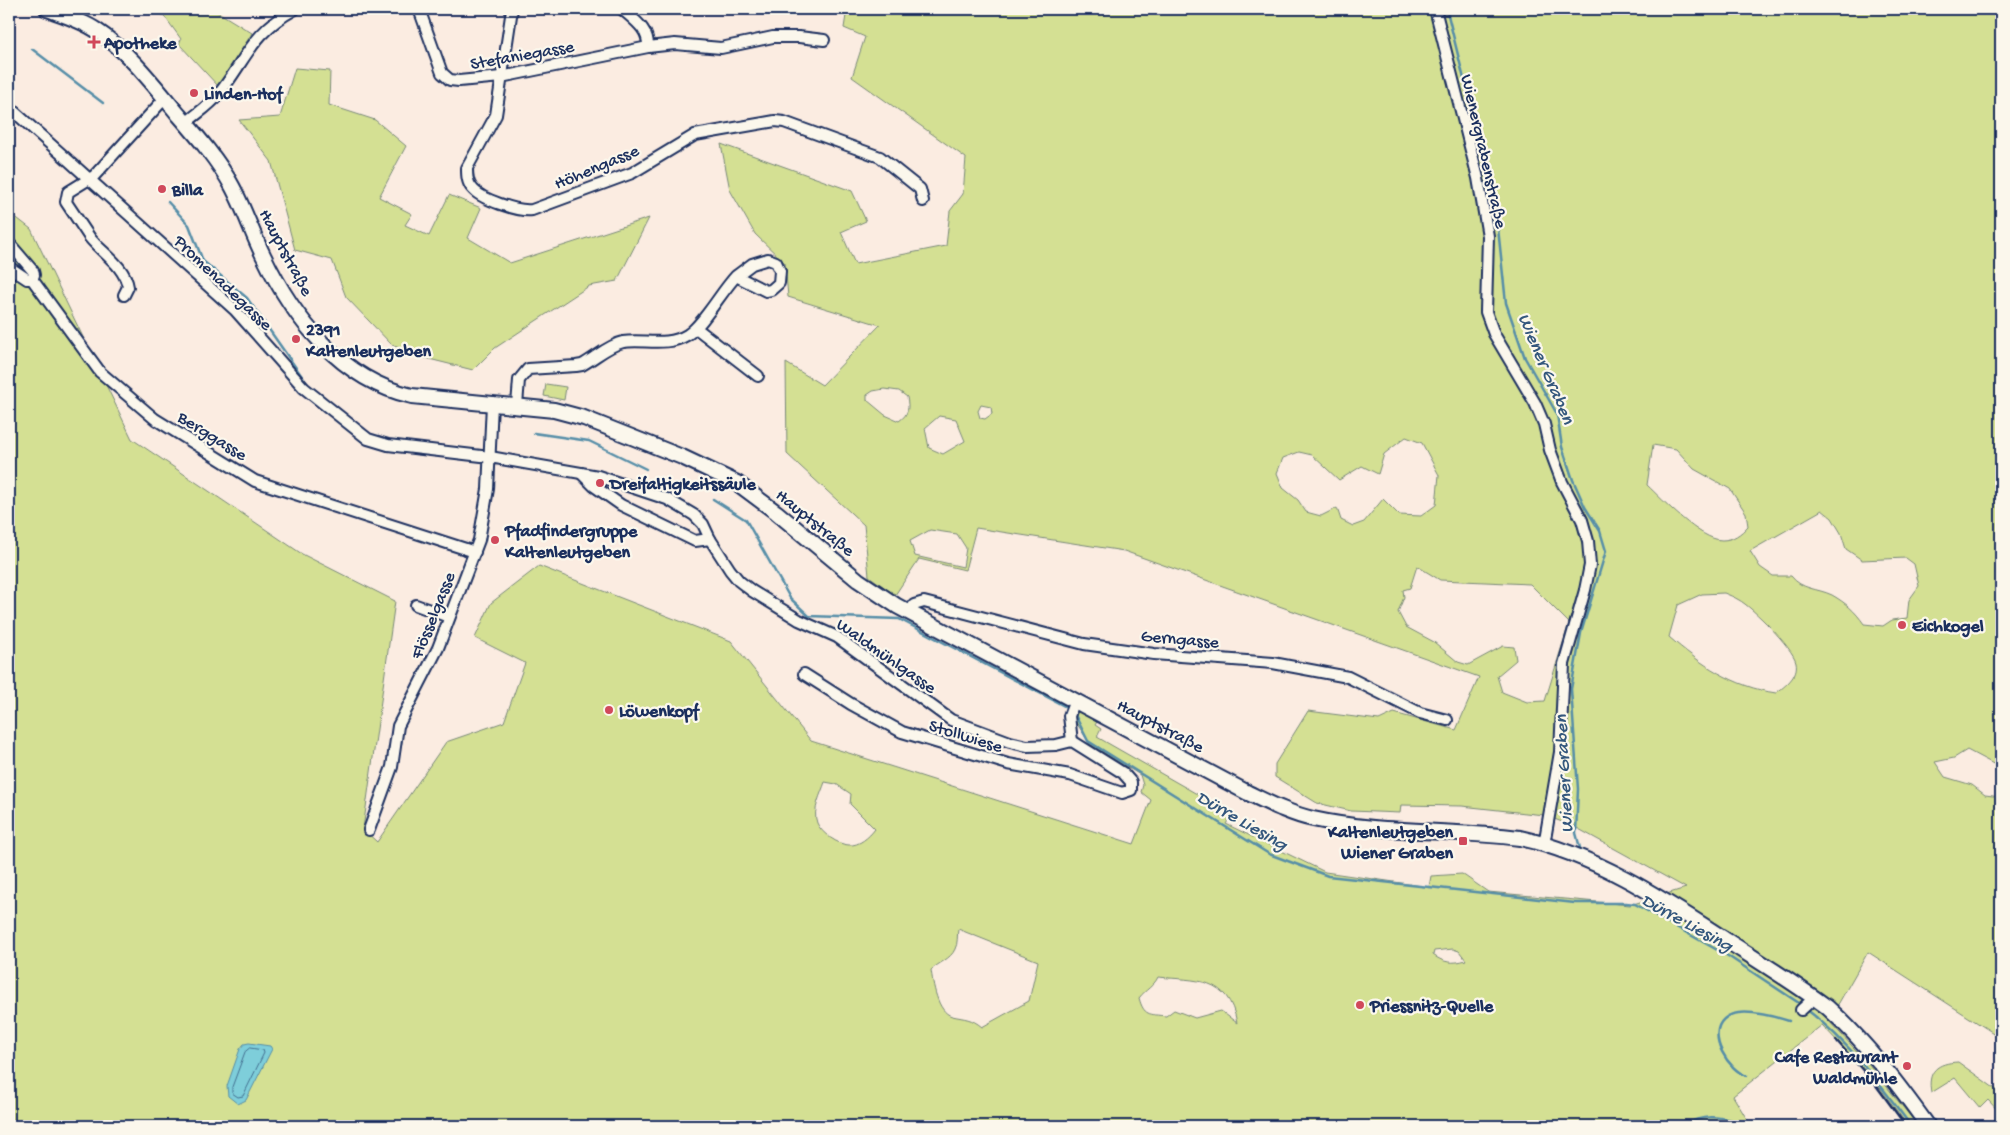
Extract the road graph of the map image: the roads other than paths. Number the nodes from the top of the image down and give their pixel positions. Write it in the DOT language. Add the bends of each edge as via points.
graph roads {
  1 [pos="47,9"];
  2 [pos="295,9"];
  3 [pos="418,9"];
  4 [pos="512,9"];
  5 [pos="622,9"];
  6 [pos="1435,9"];
  7 [pos="824,40"];
  8 [pos="648,47"];
  9 [pos="501,77"];
  10 [pos="165,98"];
  11 [pos="9,106"];
  12 [pos="186,123"];
  13 [pos="89,179"];
  14 [pos="923,201"];
  15 [pos="9,242"];
  16 [pos="9,267"];
  17 [pos="736,276"];
  18 [pos="32,279"];
  19 [pos="124,295"];
  20 [pos="696,328"];
  21 [pos="758,376"];
  22 [pos="492,404"];
  23 [pos="517,405"];
  24 [pos="490,457"];
  25 [pos="581,473"];
  26 [pos="710,540"];
  27 [pos="475,552"];
  28 [pos="416,605"];
  29 [pos="909,613"];
  30 [pos="449,617"];
  31 [pos="804,674"];
  32 [pos="1074,703"];
  33 [pos="1447,720"];
  34 [pos="1072,741"];
  35 [pos="368,830"];
  36 [pos="1544,845"];
  37 [pos="1928,1126"];
  1 -- 10 [label="main road, Hauptstraße" via="98,30"];
  2 -- 12 [label="street" via="262,33 216,96"];
  3 -- 9 [label="street, Stefaniegasse" via="445,77 456,82"];
  4 -- 9 [label="street, Höhengasse"];
  5 -- 8 [label="street" via="642,28"];
  6 -- 36 [label="street, Wienergrabenstraße" via="1480,188 1488,236 1486,312 1494,334 1535,403 1562,482 1582,520 1588,541 1590,565 1564,664 1560,752"];
  7 -- 8 [label="street, Stefaniegasse" via="773,37 721,48 674,44"];
  8 -- 9 [label="street, Stefaniegasse"];
  9 -- 14 [label="street, Höhengasse" via="496,114 468,164 467,176 478,193 518,210 536,209 632,173 695,135 775,121 880,157 920,189"];
  10 -- 12 [label="main road, Hauptstraße"];
  10 -- 13 [label="street"];
  11 -- 13 [label="street, Promenadegasse"];
  12 -- 22 [label="main road, Hauptstraße" via="232,185 280,288 332,353 358,373 395,392"];
  13 -- 19 [label="street" via="68,192 66,200 90,238 125,277 128,286"];
  13 -- 24 [label="street, Promenadegasse" via="235,310 304,388 359,433 388,445"];
  15 -- 18 [label="street, Berggasse" via="33,271"];
  16 -- 18 [label="street"];
  17 -- 20 [label="street"];
  18 -- 27 [label="street, Berggasse" via="100,372 155,419 255,480"];
  20 -- 21 [label="street"];
  20 -- 23 [label="street" via="686,336 666,342 623,342 582,365 528,369 519,380"];
  22 -- 23 [label="main road, Hauptstraße"];
  22 -- 24 [label="street, Flösselgasse"];
  23 -- 29 [label="main road, Hauptstraße" via="584,418 738,482 858,580"];
  24 -- 25 [label="street, Promenadegasse"];
  24 -- 27 [label="street, Flösselgasse" via="486,504"];
  25 -- 26 [label="street" via="621,505 695,541"];
  25 -- 26 [label="street, Waldmühlgasse" via="667,499 704,524"];
  26 -- 34 [label="street, Waldmühlgasse" via="739,581 752,591 799,620 837,637 951,720 1027,746"];
  27 -- 30 [label="street, Flösselgasse"];
  28 -- 30 [label="street"];
  29 -- 32 [label="main road, Hauptstraße"];
  29 -- 33 [label="street, Gerngasse" via="914,605 924,602 1084,644 1154,654 1273,663 1348,677 1420,713"];
  30 -- 35 [label="street, Flösselgasse" via="438,648 398,726 392,767"];
  31 -- 34 [label="street, Stollwiese" via="902,732 1008,764 1070,775 1118,792 1131,790 1131,782 1123,773"];
  32 -- 34 [label="street" via="1069,716"];
  32 -- 36 [label="main road, Hauptstraße" via="1248,794 1312,819 1367,828 1500,836"];
  36 -- 37 [label="main road, Hauptstraße" via="1617,874 1660,898 1808,1004 1834,1014 1890,1076"];
}
